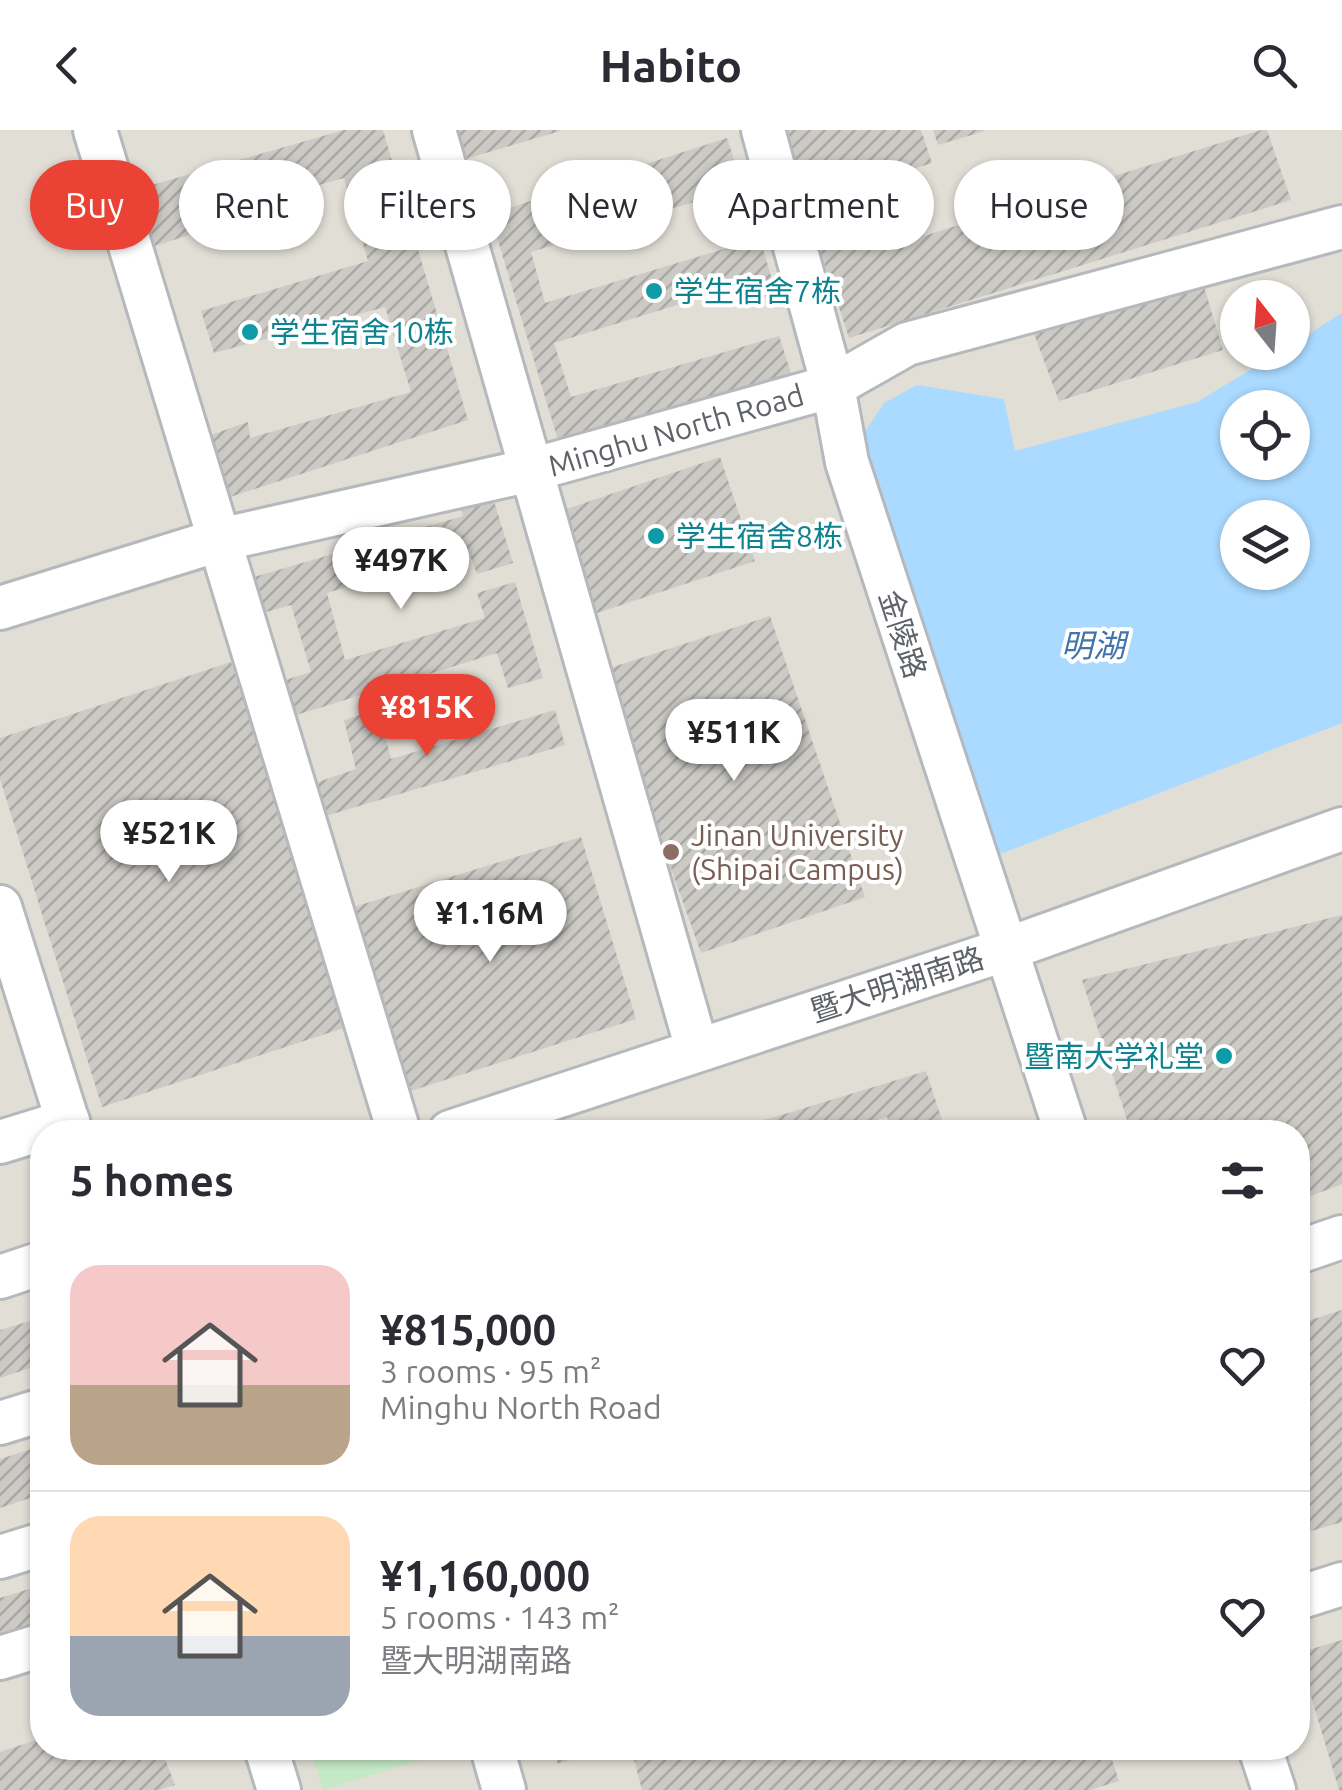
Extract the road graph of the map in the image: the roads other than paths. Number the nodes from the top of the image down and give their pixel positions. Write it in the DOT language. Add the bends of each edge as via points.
graph roads {
  1 [pos="97,130"];
  2 [pos="434,130"];
  3 [pos="763,130"];
  4 [pos="1342,227"];
  5 [pos="832,386"];
  6 [pos="531,470"];
  7 [pos="218,540"];
  8 [pos="0,608"];
  9 [pos="1342,829"];
  10 [pos="0,907"];
  11 [pos="1007,948"];
  12 [pos="12,984"];
  13 [pos="697,1050"];
  14 [pos="67,1120"];
  15 [pos="395,1120"];
  16 [pos="523,1120"];
  17 [pos="1062,1120"];
  18 [pos="30,1136"];
  19 [pos="0,1142"];
  20 [pos="1342,1237"];
  21 [pos="1310,1248"];
  22 [pos="30,1267"];
  23 [pos="0,1277"];
  24 [pos="30,1414"];
  25 [pos="0,1423"];
  26 [pos="30,1548"];
  27 [pos="0,1557"];
  28 [pos="1342,1584"];
  29 [pos="1310,1594"];
  30 [pos="30,1648"];
  31 [pos="0,1658"];
  32 [pos="270,1760"];
  33 [pos="495,1760"];
  34 [pos="1264,1760"];
  35 [pos="279,1790"];
  36 [pos="504,1790"];
  37 [pos="1274,1790"];
  1 -- 7 [label="street"];
  2 -- 6 [label="street"];
  3 -- 5 [label="street, 金陵路"];
  4 -- 5 [label="street, Minghu North Road" via="907,344"];
  5 -- 6 [label="street, Minghu North Road"];
  5 -- 11 [label="street, 金陵路" via="847,462"];
  6 -- 7 [label="street, Minghu North Road"];
  6 -- 13 [label="street"];
  7 -- 8 [label="street, Minghu North Road"];
  7 -- 15 [label="street"];
  9 -- 11 [label="street, 暨大明湖南路"];
  10 -- 12 [label="street"];
  11 -- 13 [label="street, 暨大明湖南路"];
  11 -- 17 [label="street, 金陵路"];
  12 -- 14 [label="street"];
  13 -- 16 [label="street, 暨大明湖南路"];
  18 -- 19 [label="street"];
  20 -- 21 [label="street"];
  22 -- 23 [label="street"];
  24 -- 25 [label="street"];
  26 -- 27 [label="street"];
  28 -- 29 [label="street"];
  30 -- 31 [label="street"];
  32 -- 35 [label="street"];
  33 -- 36 [label="street"];
  34 -- 37 [label="street"];
}
